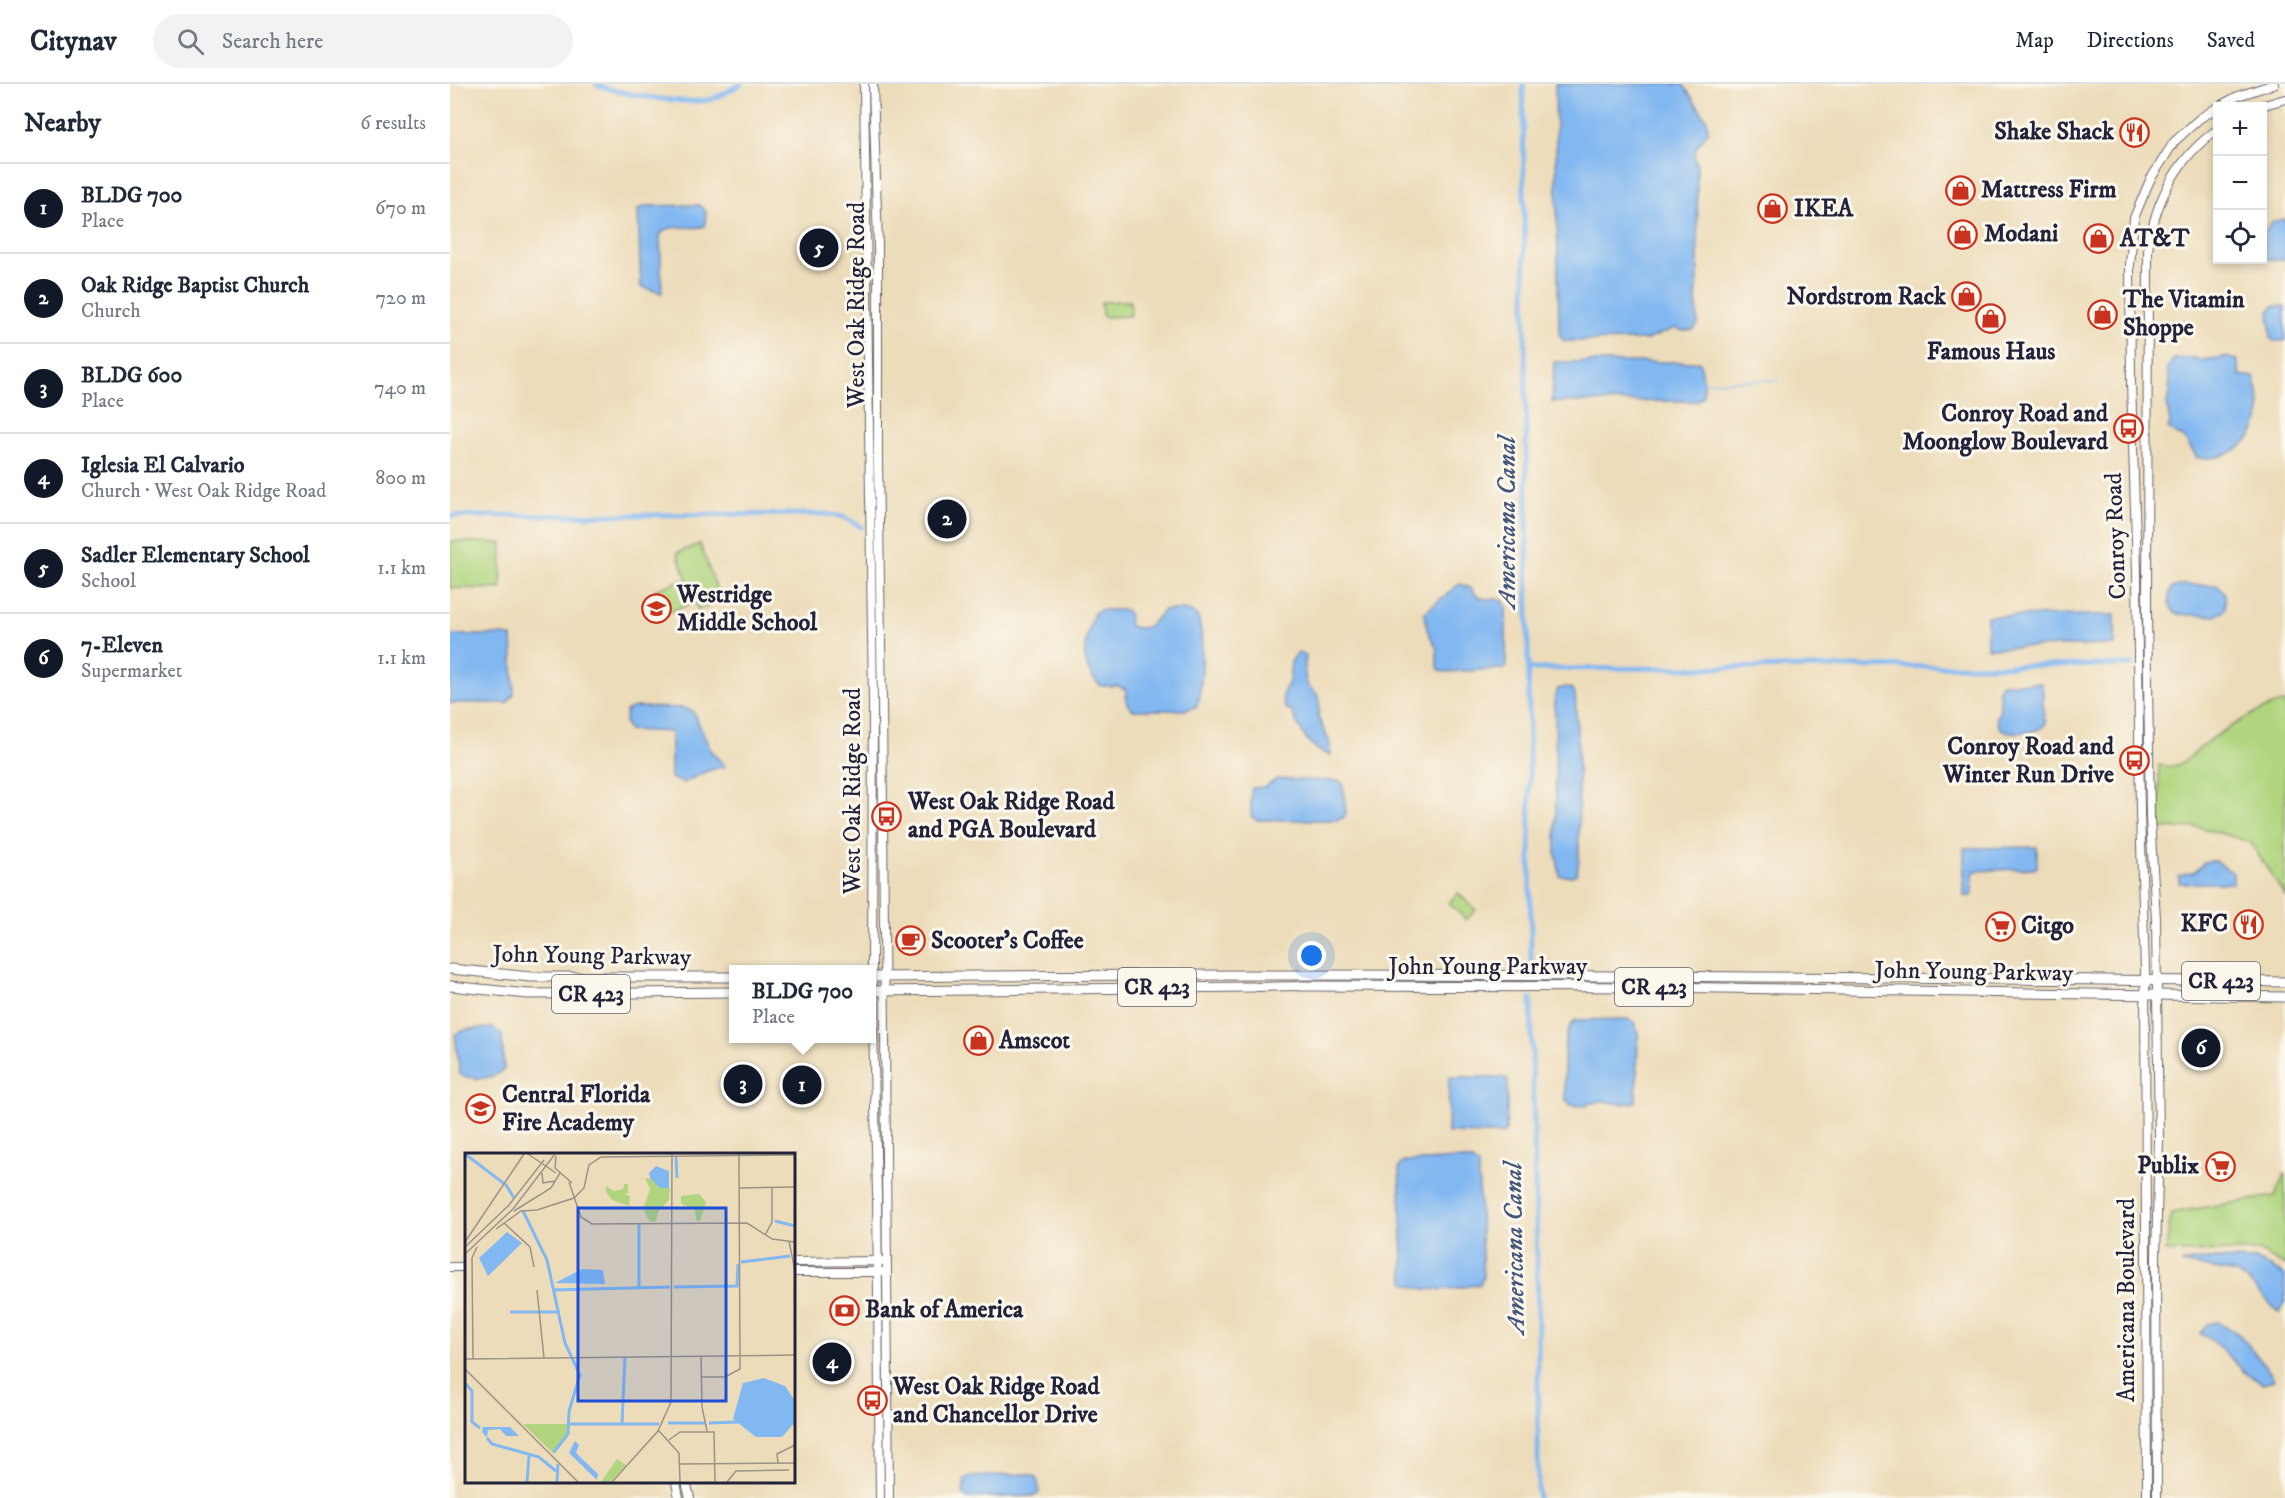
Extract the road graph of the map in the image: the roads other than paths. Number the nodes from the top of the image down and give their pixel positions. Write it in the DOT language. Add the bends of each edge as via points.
graph roads {
  1 [pos="864,84"];
  2 [pos="873,84"];
  3 [pos="2274,84"];
  4 [pos="2285,99"];
  5 [pos="2227,102"];
  6 [pos="2267,104"];
  7 [pos="2213,110"];
  8 [pos="2213,132"];
  9 [pos="865,139"];
  10 [pos="875,174"];
  11 [pos="867,209"];
  12 [pos="878,256"];
  13 [pos="873,409"];
  14 [pos="872,605"];
  15 [pos="882,682"];
  16 [pos="883,779"];
  17 [pos="873,780"];
  18 [pos="872,965"];
  19 [pos="450,969"];
  20 [pos="1322,973"];
  21 [pos="1674,975"];
  22 [pos="884,976"];
  23 [pos="729,977"];
  24 [pos="876,977"];
  25 [pos="2145,980"];
  26 [pos="2157,980"];
  27 [pos="2285,982"];
  28 [pos="450,986"];
  29 [pos="1299,986"];
  30 [pos="1254,987"];
  31 [pos="1654,987"];
  32 [pos="876,991"];
  33 [pos="884,991"];
  34 [pos="729,992"];
  35 [pos="2145,995"];
  36 [pos="2157,995"];
  37 [pos="2285,997"];
  38 [pos="873,1043"];
  39 [pos="2146,1120"];
  40 [pos="875,1131"];
  41 [pos="2158,1138"];
  42 [pos="2147,1198"];
  43 [pos="2158,1198"];
  44 [pos="886,1200"];
  45 [pos="881,1261"];
  46 [pos="795,1262"];
  47 [pos="795,1272"];
  48 [pos="881,1272"];
  49 [pos="880,1460"];
  50 [pos="888,1478"];
  51 [pos="676,1483"];
  52 [pos="686,1483"];
  53 [pos="679,1498"];
  54 [pos="690,1498"];
  55 [pos="880,1498"];
  56 [pos="889,1498"];
  57 [pos="2147,1498"];
  58 [pos="2157,1498"];
  1 -- 9 [label="street, West Oak Ridge Road"];
  2 -- 10 [label="street, West Oak Ridge Road"];
  3 -- 5 [label="street, Conroy Road"];
  4 -- 6 [label="street"];
  7 -- 25 [label="street, Conroy Road" via="2174,142 2150,180 2134,218 2131,249"];
  8 -- 26 [label="street, Conroy Road" via="2178,168 2166,188 2151,227 2148,250 2147,611"];
  9 -- 10 [label="street" via="870,145 870,172"];
  9 -- 11 [label="street, West Oak Ridge Road"];
  10 -- 12 [label="street, West Oak Ridge Road"];
  11 -- 12 [label="street" via="871,214 871,240"];
  11 -- 13 [label="street, West Oak Ridge Road" via="868,361"];
  12 -- 13 [label="street, West Oak Ridge Road"];
  13 -- 14 [label="street, West Oak Ridge Road"];
  13 -- 15 [label="street, West Oak Ridge Road" via="874,457 878,460"];
  14 -- 15 [label="street" via="876,609 876,665"];
  14 -- 17 [label="street, West Oak Ridge Road"];
  15 -- 16 [label="street, West Oak Ridge Road"];
  16 -- 17 [label="street"];
  16 -- 22 [label="street, West Oak Ridge Road"];
  17 -- 18 [label="street, West Oak Ridge Road"];
  19 -- 23 [label="highway, John Young Parkway / CR 423" via="531,977"];
  20 -- 21 [label="highway, John Young Parkway / CR 423"];
  20 -- 22 [label="highway, John Young Parkway / CR 423"];
  20 -- 29 [label="highway" via="1314,981"];
  21 -- 25 [label="highway, John Young Parkway / CR 423"];
  21 -- 31 [label="highway"];
  22 -- 24 [label="highway, John Young Parkway / CR 423"];
  22 -- 33 [label="street, West Oak Ridge Road"];
  25 -- 26 [label="highway, John Young Parkway / CR 423"];
  25 -- 35 [label="street, Conroy Road"];
  26 -- 27 [label="highway, John Young Parkway / CR 423"];
  26 -- 36 [label="street, Conroy Road"];
  28 -- 34 [label="highway, John Young Parkway / CR 423" via="528,994"];
  29 -- 30 [label="main road, John Young Parkway / CR 423"];
  29 -- 31 [label="highway, John Young Parkway / CR 423"];
  30 -- 33 [label="highway, John Young Parkway / CR 423"];
  31 -- 35 [label="highway, John Young Parkway / CR 423"];
  32 -- 33 [label="highway, John Young Parkway / CR 423"];
  33 -- 44 [label="street, West Oak Ridge Road"];
  35 -- 36 [label="highway, John Young Parkway / CR 423"];
  35 -- 39 [label="street, Americana Boulevard"];
  36 -- 37 [label="highway, John Young Parkway / CR 423"];
  36 -- 41 [label="street, Americana Boulevard"];
  38 -- 40 [label="street, West Oak Ridge Road"];
  39 -- 41 [label="street"];
  39 -- 42 [label="street, Americana Boulevard"];
  40 -- 44 [label="street" via="881,1142"];
  40 -- 45 [label="street, West Oak Ridge Road"];
  41 -- 43 [label="street, Americana Boulevard"];
  42 -- 43 [label="street"];
  42 -- 57 [label="street, Americana Boulevard"];
  43 -- 58 [label="street, Americana Boulevard"];
  44 -- 45 [label="street, West Oak Ridge Road"];
  45 -- 46 [label="street"];
  45 -- 48 [label="street, West Oak Ridge Road"];
  47 -- 48 [label="street"];
  48 -- 49 [label="street, West Oak Ridge Road"];
  48 -- 50 [label="street, West Oak Ridge Road"];
  49 -- 50 [label="street"];
  49 -- 55 [label="street, West Oak Ridge Road"];
  50 -- 56 [label="street, West Oak Ridge Road"];
  51 -- 53 [label="street"];
  52 -- 54 [label="street"];
}
